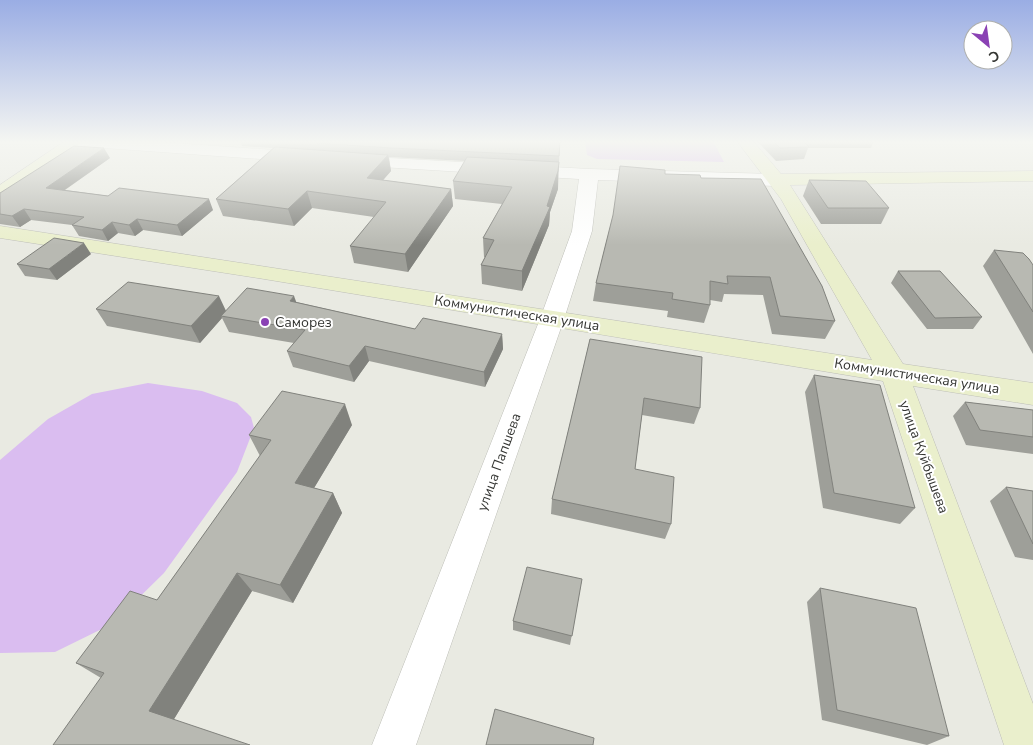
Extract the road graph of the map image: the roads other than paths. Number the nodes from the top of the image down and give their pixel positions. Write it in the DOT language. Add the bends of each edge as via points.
graph roads {
  1 [pos="26,176"];
  2 [pos="589,176"];
  3 [pos="644,176"];
  4 [pos="772,176"];
  5 [pos="1033,176"];
  6 [pos="776,180"];
  7 [pos="0,194"];
  8 [pos="0,232"];
  9 [pos="552,319"];
  10 [pos="894,373"];
  11 [pos="1033,394"];
  12 [pos="394,745"];
  13 [pos="1026,745"];
  1 -- 7 [label="street"];
  2 -- 9 [label="street, улица Папшева" via="582,230"];
  3 -- 6 [label="street"];
  4 -- 6 [label="street, улица Куйбышева"];
  5 -- 6 [label="street"];
  6 -- 10 [label="street, улица Куйбышева"];
  8 -- 9 [label="street, Коммунистическая улица" via="232,266"];
  9 -- 10 [label="street, Коммунистическая улица"];
  9 -- 12 [label="street, улица Папшева"];
  10 -- 11 [label="street, Коммунистическая улица"];
  10 -- 13 [label="street, улица Куйбышева"];
}
